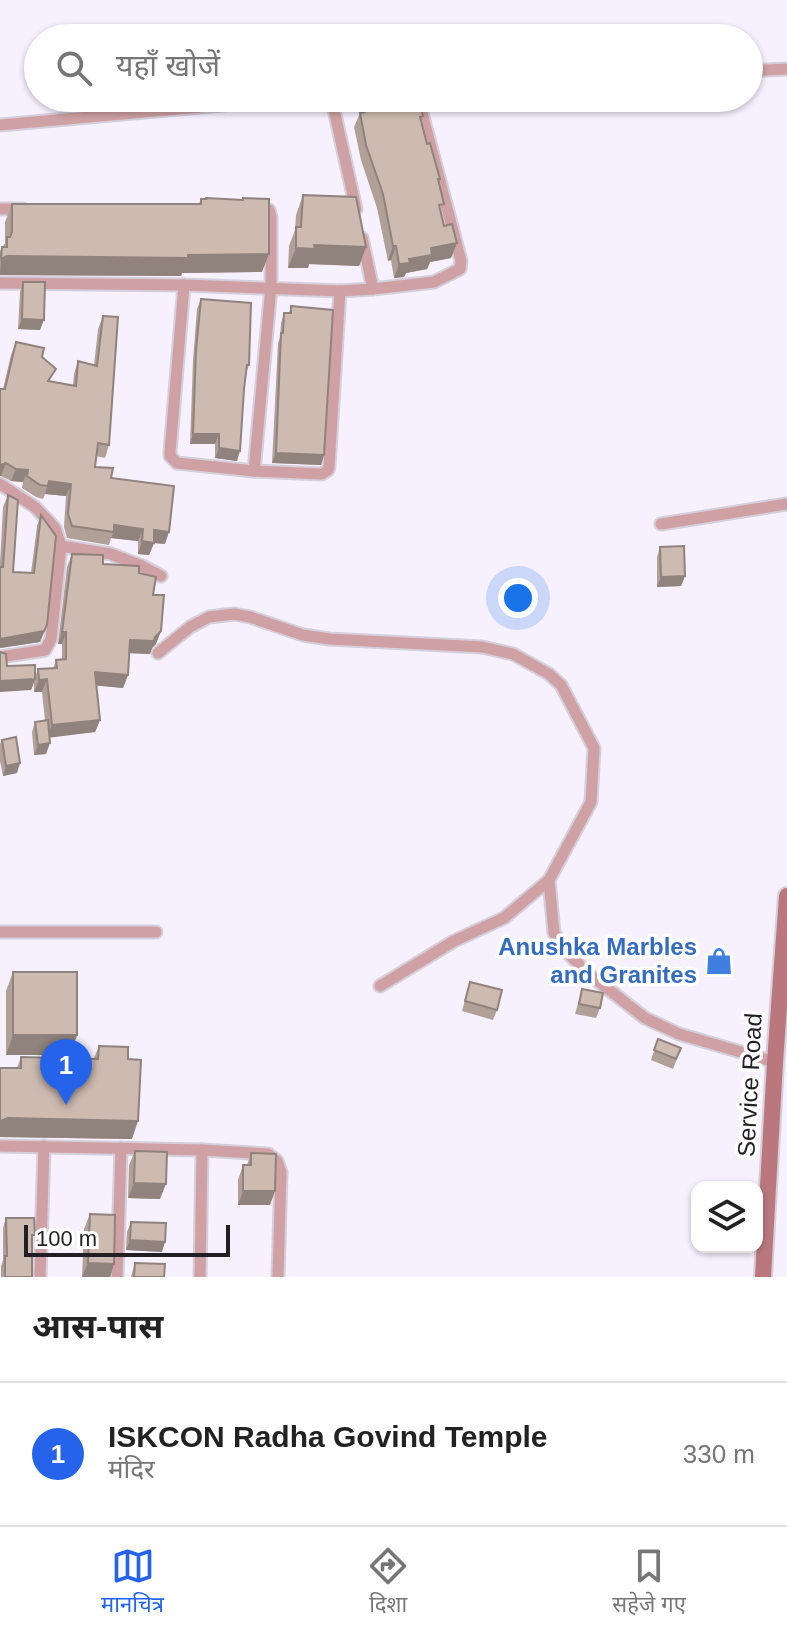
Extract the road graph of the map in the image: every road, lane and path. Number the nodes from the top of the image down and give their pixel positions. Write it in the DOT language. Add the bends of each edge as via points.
graph roads {
  1 [pos="787,69"];
  2 [pos="763,70"];
  3 [pos="145,112"];
  4 [pos="335,112"];
  5 [pos="422,112"];
  6 [pos="0,125"];
  7 [pos="243,207"];
  8 [pos="0,209"];
  9 [pos="30,209"];
  10 [pos="0,283"];
  11 [pos="184,285"];
  12 [pos="271,287"];
  13 [pos="373,289"];
  14 [pos="340,291"];
  15 [pos="254,471"];
  16 [pos="0,484"];
  17 [pos="787,504"];
  18 [pos="661,524"];
  19 [pos="61,546"];
  20 [pos="161,576"];
  21 [pos="158,653"];
  22 [pos="0,657"];
  23 [pos="549,880"];
  24 [pos="787,896"];
  25 [pos="0,932"];
  26 [pos="156,932"];
  27 [pos="380,986"];
  28 [pos="775,1062"];
  29 [pos="0,1146"];
  30 [pos="44,1146"];
  31 [pos="121,1148"];
  32 [pos="202,1150"];
  33 [pos="40,1277"];
  34 [pos="117,1277"];
  35 [pos="200,1277"];
  36 [pos="278,1277"];
  37 [pos="763,1277"];
  1 -- 2 [label="street"];
  3 -- 6 [label="street"];
  4 -- 13 [label="street"];
  5 -- 13 [label="street" via="460,269 434,282"];
  7 -- 12 [label="street" via="269,210"];
  8 -- 9 [label="street"];
  10 -- 11 [label="street"];
  11 -- 12 [label="street"];
  11 -- 15 [label="street" via="170,456 177,463"];
  12 -- 14 [label="street"];
  12 -- 15 [label="street"];
  13 -- 14 [label="street"];
  14 -- 15 [label="street" via="328,470"];
  16 -- 19 [label="street" via="35,507 55,528"];
  17 -- 18 [label="street"];
  19 -- 20 [label="street" via="111,554"];
  19 -- 22 [label="street" via="51,639 45,650"];
  21 -- 23 [label="street" via="209,617 234,614 329,639 482,647 513,654 549,674 561,685 594,748 591,802"];
  23 -- 27 [label="street" via="504,918"];
  23 -- 28 [label="street" via="554,933 585,971 645,1018 679,1034"];
  24 -- 28 [label="street, Service Road"];
  25 -- 26 [label="street"];
  28 -- 37 [label="street, Service Road"];
  29 -- 30 [label="street"];
  30 -- 31 [label="street"];
  30 -- 33 [label="street"];
  31 -- 32 [label="street"];
  31 -- 34 [label="street"];
  32 -- 35 [label="street"];
  32 -- 36 [label="street" via="268,1154 277,1161"];
}
